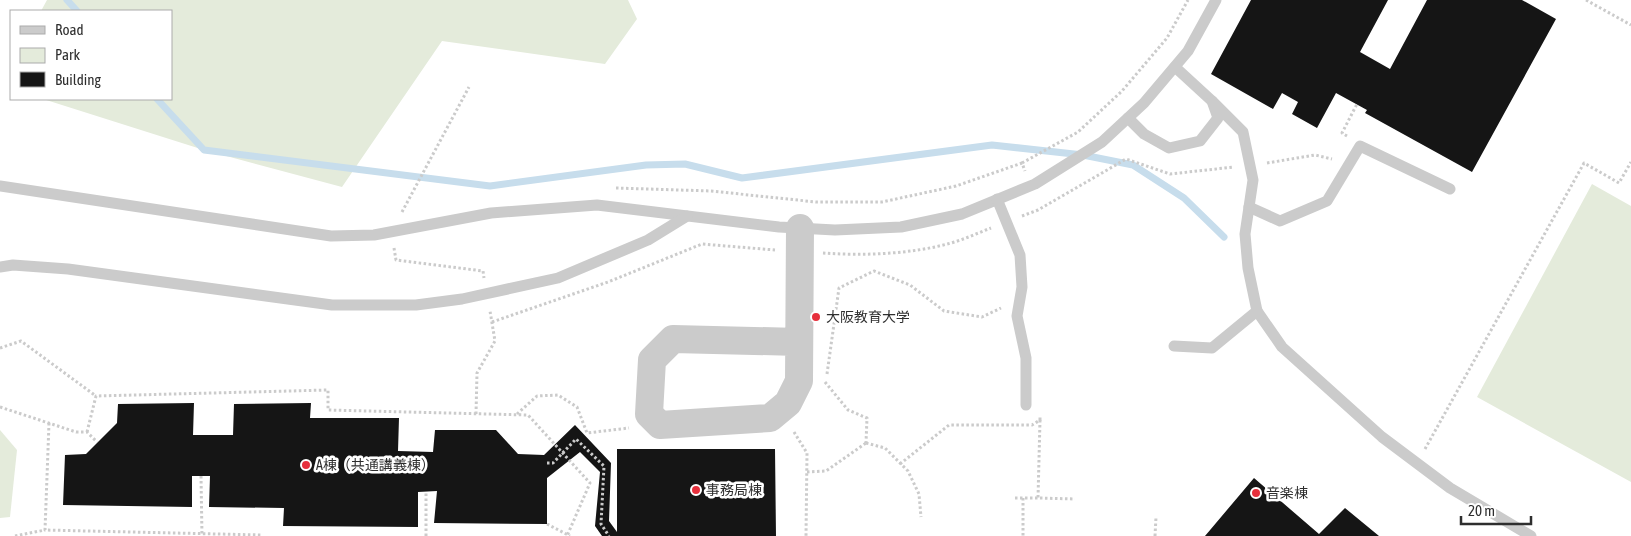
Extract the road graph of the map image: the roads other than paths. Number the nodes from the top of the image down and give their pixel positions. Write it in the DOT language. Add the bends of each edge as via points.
graph roads {
  1 [pos="1216,0"];
  2 [pos="1175,67"];
  3 [pos="1212,100"];
  4 [pos="1128,118"];
  5 [pos="0,186"];
  6 [pos="1450,189"];
  7 [pos="997,199"];
  8 [pos="1249,207"];
  9 [pos="687,216"];
  10 [pos="800,228"];
  11 [pos="0,266"];
  12 [pos="1257,312"];
  13 [pos="799,342"];
  14 [pos="1174,346"];
  15 [pos="1026,405"];
  16 [pos="1531,536"];
  1 -- 2 [label="lane" via="1188,51"];
  2 -- 3 [label="lane"];
  2 -- 4 [label="lane"];
  3 -- 4 [label="lane" via="1218,118 1200,141 1169,148 1144,134"];
  3 -- 8 [label="lane" via="1243,132 1253,180"];
  4 -- 7 [label="lane" via="1102,142 1035,184"];
  5 -- 9 [label="lane" via="331,236 374,234 492,213 597,205"];
  6 -- 8 [label="lane" via="1360,146 1327,202 1280,221"];
  7 -- 10 [label="lane" via="962,214 901,226 835,230"];
  7 -- 15 [label="lane" via="1020,255 1022,287 1017,316 1026,358"];
  8 -- 12 [label="lane" via="1245,234"];
  9 -- 10 [label="lane"];
  9 -- 11 [label="lane" via="648,240 558,278 462,299 416,304 332,305 68,268"];
  10 -- 13 [label="street"];
  12 -- 14 [label="lane" via="1212,348"];
  12 -- 16 [label="lane" via="1282,347 1382,437 1450,488"];
  13 -- 13 [label="street" via="799,381 788,403 770,418 660,425 649,414 652,360 673,339"];
}
